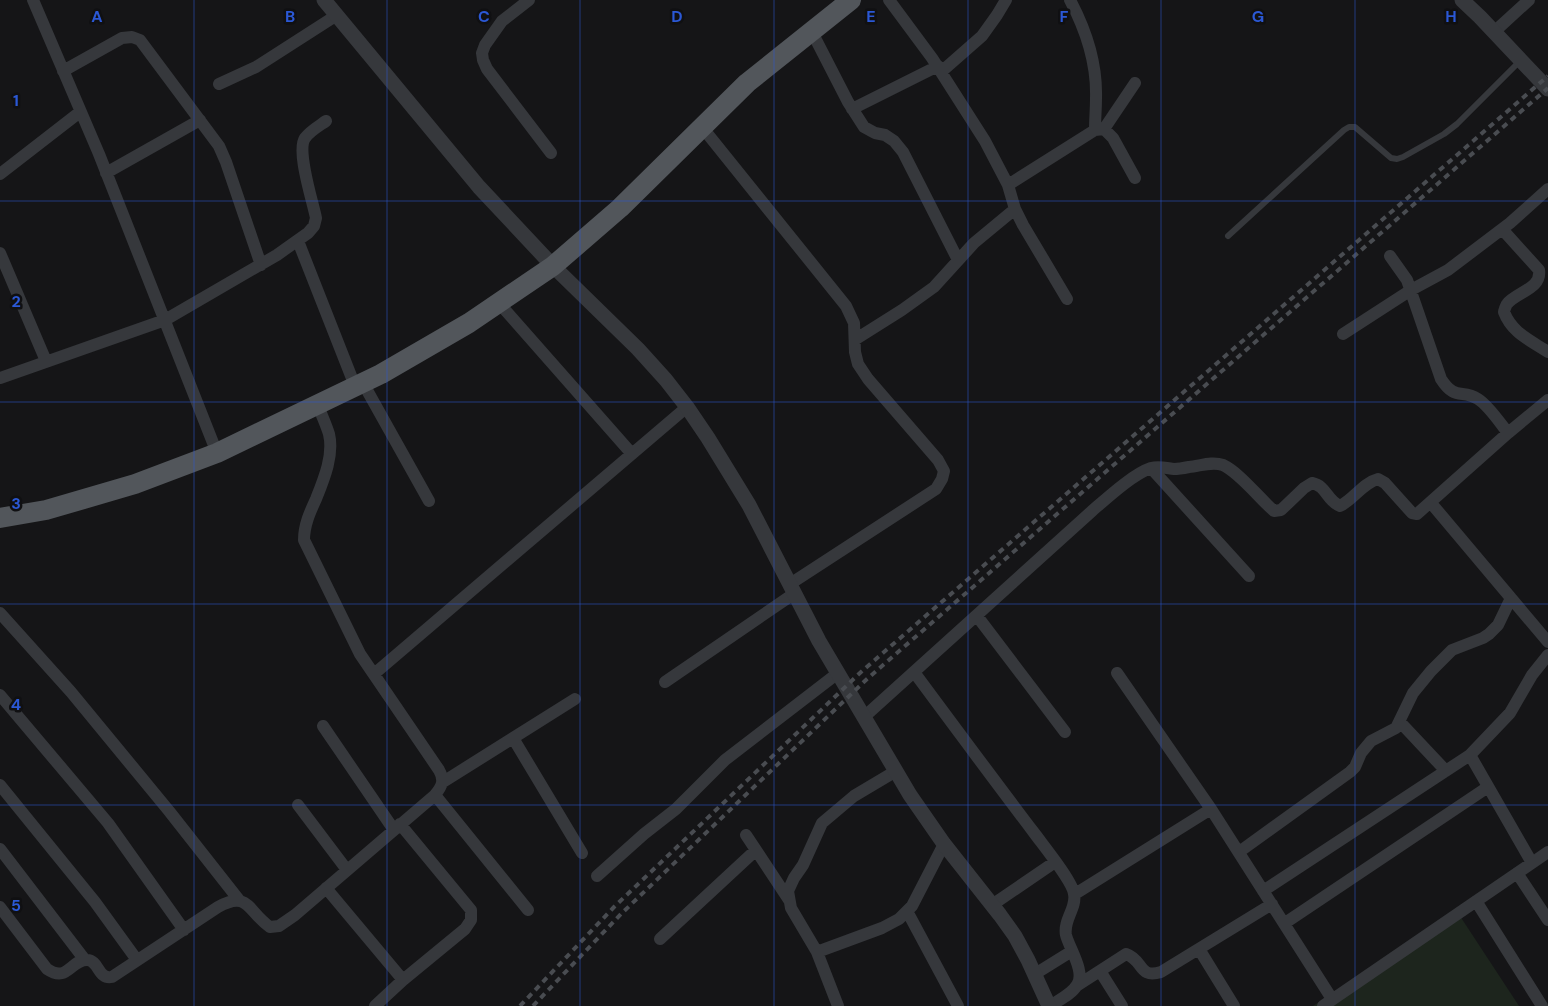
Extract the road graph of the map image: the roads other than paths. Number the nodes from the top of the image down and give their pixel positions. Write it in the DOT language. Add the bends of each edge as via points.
graph roads {
  1 [pos="33,0"];
  2 [pos="324,0"];
  3 [pos="529,0"];
  4 [pos="850,0"];
  5 [pos="889,0"];
  6 [pos="1006,0"];
  7 [pos="1070,0"];
  8 [pos="1462,0"];
  9 [pos="1528,0"];
  10 [pos="337,15"];
  11 [pos="812,32"];
  12 [pos="1494,32"];
  13 [pos="1521,60"];
  14 [pos="940,69"];
  15 [pos="63,71"];
  16 [pos="1135,83"];
  17 [pos="219,84"];
  18 [pos="1548,89"];
  19 [pos="852,109"];
  20 [pos="80,112"];
  21 [pos="200,120"];
  22 [pos="326,121"];
  23 [pos="702,127"];
  24 [pos="1099,129"];
  25 [pos="551,152"];
  26 [pos="106,173"];
  27 [pos="0,174"];
  28 [pos="1136,178"];
  29 [pos="1008,185"];
  30 [pos="1548,189"];
  31 [pos="1015,208"];
  32 [pos="1502,229"];
  33 [pos="1228,236"];
  34 [pos="298,241"];
  35 [pos="0,253"];
  36 [pos="1390,256"];
  37 [pos="958,260"];
  38 [pos="261,265"];
  39 [pos="553,266"];
  40 [pos="1411,290"];
  41 [pos="1067,299"];
  42 [pos="498,303"];
  43 [pos="165,320"];
  44 [pos="1343,334"];
  45 [pos="856,339"];
  46 [pos="1548,352"];
  47 [pos="46,361"];
  48 [pos="0,378"];
  49 [pos="359,384"];
  50 [pos="1548,400"];
  51 [pos="318,405"];
  52 [pos="687,407"];
  53 [pos="1508,433"];
  54 [pos="217,453"];
  55 [pos="632,454"];
  56 [pos="1151,468"];
  57 [pos="430,501"];
  58 [pos="1431,503"];
  59 [pos="0,518"];
  60 [pos="1248,576"];
  61 [pos="792,589"];
  62 [pos="1511,598"];
  63 [pos="0,613"];
  64 [pos="976,616"];
  65 [pos="1548,642"];
  66 [pos="1548,655"];
  67 [pos="914,672"];
  68 [pos="838,673"];
  69 [pos="374,674"];
  70 [pos="1117,674"];
  71 [pos="665,682"];
  72 [pos="0,695"];
  73 [pos="576,699"];
  74 [pos="864,717"];
  75 [pos="1400,722"];
  76 [pos="323,726"];
  77 [pos="1065,732"];
  78 [pos="513,738"];
  79 [pos="1470,755"];
  80 [pos="896,771"];
  81 [pos="1446,772"];
  82 [pos="443,782"];
  83 [pos="0,785"];
  84 [pos="1488,787"];
  85 [pos="434,795"];
  86 [pos="298,805"];
  87 [pos="1211,809"];
  88 [pos="397,827"];
  89 [pos="746,835"];
  90 [pos="944,844"];
  91 [pos="0,849"];
  92 [pos="756,850"];
  93 [pos="1239,852"];
  94 [pos="1548,852"];
  95 [pos="582,853"];
  96 [pos="1055,862"];
  97 [pos="1532,863"];
  98 [pos="347,870"];
  99 [pos="1517,873"];
  100 [pos="597,876"];
  101 [pos="326,888"];
  102 [pos="1264,891"];
  103 [pos="1074,894"];
  104 [pos="239,900"];
  105 [pos="789,900"];
  106 [pos="1476,901"];
  107 [pos="1272,904"];
  108 [pos="992,905"];
  109 [pos="0,907"];
  110 [pos="528,910"];
  111 [pos="907,911"];
  112 [pos="1548,920"];
  113 [pos="1285,923"];
  114 [pos="184,930"];
  115 [pos="660,939"];
  116 [pos="1199,949"];
  117 [pos="1072,951"];
  118 [pos="817,952"];
  119 [pos="85,960"];
  120 [pos="137,960"];
  121 [pos="1100,971"];
  122 [pos="1035,974"];
  123 [pos="403,980"];
  124 [pos="1078,984"];
  125 [pos="1328,1003"];
  126 [pos="375,1006"];
  127 [pos="838,1006"];
  128 [pos="958,1006"];
  129 [pos="1050,1006"];
  130 [pos="1122,1006"];
  131 [pos="1234,1006"];
  132 [pos="1542,1006"];
  1 -- 15 [label="street"];
  2 -- 10 [label="street"];
  3 -- 25 [label="street" via="502,21 485,45 483,60 486,69"];
  4 -- 11 [label="main road"];
  5 -- 14 [label="street"];
  6 -- 14 [label="street" via="982,36"];
  7 -- 24 [label="street" via="1090,50"];
  8 -- 12 [label="street"];
  9 -- 12 [label="street"];
  10 -- 17 [label="street" via="256,68"];
  10 -- 39 [label="street" via="479,187"];
  11 -- 19 [label="street"];
  11 -- 23 [label="main road" via="747,83"];
  12 -- 13 [label="street"];
  13 -- 18 [label="street"];
  13 -- 33 [label="lane" via="1457,124 1403,157 1391,158 1355,127 1344,130"];
  14 -- 19 [label="street"];
  14 -- 29 [label="street"];
  15 -- 20 [label="street"];
  15 -- 21 [label="street" via="122,38 132,37 140,40"];
  16 -- 24 [label="street"];
  19 -- 37 [label="street" via="864,127 885,135 903,152"];
  20 -- 26 [label="street"];
  20 -- 27 [label="street"];
  21 -- 26 [label="street"];
  21 -- 38 [label="street" via="226,162"];
  22 -- 34 [label="street" via="304,139 303,162 316,218 314,226"];
  23 -- 39 [label="main road" via="620,208"];
  23 -- 45 [label="street" via="846,306 854,323"];
  24 -- 28 [label="street" via="1113,138"];
  24 -- 29 [label="street"];
  26 -- 43 [label="street"];
  29 -- 31 [label="street"];
  30 -- 32 [label="street"];
  31 -- 37 [label="street"];
  31 -- 41 [label="street"];
  32 -- 40 [label="street" via="1448,270"];
  32 -- 46 [label="street" via="1539,270 1540,276 1532,286 1506,304 1504,312 1517,331"];
  34 -- 38 [label="street"];
  34 -- 49 [label="street"];
  35 -- 47 [label="street"];
  36 -- 40 [label="street"];
  37 -- 45 [label="street" via="934,287"];
  38 -- 43 [label="street"];
  39 -- 42 [label="main road"];
  39 -- 52 [label="street" via="638,349"];
  40 -- 44 [label="street"];
  40 -- 53 [label="street" via="1441,379 1447,388 1478,399"];
  42 -- 49 [label="main road" via="469,323"];
  42 -- 55 [label="street"];
  43 -- 47 [label="street"];
  43 -- 54 [label="street"];
  45 -- 61 [label="street" via="858,364 938,460 944,470 942,479 936,489"];
  47 -- 48 [label="street"];
  49 -- 51 [label="main road"];
  49 -- 57 [label="street"];
  50 -- 53 [label="street"];
  51 -- 54 [label="main road"];
  51 -- 69 [label="street" via="331,448 304,540 350,636"];
  52 -- 55 [label="street"];
  52 -- 61 [label="street" via="749,505"];
  53 -- 58 [label="street"];
  54 -- 59 [label="main road" via="135,484 46,510"];
  55 -- 69 [label="street"];
  56 -- 58 [label="street" via="1173,469 1210,463 1222,465 1274,511 1281,510 1312,483 1318,484 1333,503 1340,506 1378,479 1412,513 1417,514"];
  56 -- 60 [label="street"];
  56 -- 64 [label="street" via="1092,511"];
  58 -- 62 [label="street"];
  61 -- 68 [label="street"];
  61 -- 71 [label="street"];
  62 -- 65 [label="street"];
  62 -- 75 [label="street" via="1498,626 1483,638 1452,650 1431,671 1413,692"];
  63 -- 104 [label="street" via="169,810"];
  64 -- 67 [label="street"];
  64 -- 77 [label="street"];
  66 -- 79 [label="street" via="1527,682 1510,713"];
  67 -- 74 [label="street"];
  67 -- 96 [label="street"];
  68 -- 74 [label="street"];
  68 -- 100 [label="street" via="725,760 676,809"];
  69 -- 82 [label="street" via="428,752"];
  70 -- 87 [label="street"];
  72 -- 114 [label="street" via="108,823"];
  73 -- 78 [label="street"];
  74 -- 80 [label="street"];
  75 -- 81 [label="street"];
  75 -- 93 [label="street" via="1396,728 1371,741 1350,772"];
  76 -- 88 [label="street"];
  78 -- 82 [label="street"];
  78 -- 95 [label="street"];
  79 -- 81 [label="street"];
  79 -- 84 [label="street"];
  80 -- 90 [label="street"];
  80 -- 105 [label="street" via="854,796 822,823 790,885"];
  81 -- 102 [label="street"];
  82 -- 85 [label="street"];
  83 -- 120 [label="street" via="95,902"];
  84 -- 97 [label="street"];
  84 -- 113 [label="street"];
  85 -- 88 [label="street"];
  85 -- 110 [label="street"];
  86 -- 98 [label="street"];
  87 -- 93 [label="street"];
  87 -- 103 [label="street"];
  88 -- 98 [label="street"];
  88 -- 123 [label="street" via="471,910 471,920 465,929"];
  89 -- 92 [label="street"];
  90 -- 108 [label="street"];
  90 -- 111 [label="street"];
  91 -- 119 [label="street"];
  92 -- 105 [label="street"];
  92 -- 115 [label="street"];
  93 -- 102 [label="street"];
  94 -- 97 [label="street"];
  96 -- 103 [label="street"];
  96 -- 108 [label="street"];
  97 -- 99 [label="street"];
  98 -- 101 [label="street"];
  99 -- 106 [label="street"];
  99 -- 112 [label="street"];
  101 -- 104 [label="street" via="279,926 270,927 262,922"];
  101 -- 123 [label="street"];
  102 -- 107 [label="street"];
  103 -- 117 [label="street" via="1066,924"];
  104 -- 114 [label="street" via="230,900"];
  105 -- 118 [label="street"];
  106 -- 125 [label="street"];
  106 -- 132 [label="street"];
  107 -- 113 [label="street"];
  107 -- 116 [label="street"];
  108 -- 122 [label="street" via="1015,936"];
  109 -- 119 [label="street" via="54,974 66,972"];
  111 -- 118 [label="street" via="882,928"];
  111 -- 128 [label="street"];
  113 -- 125 [label="street"];
  114 -- 120 [label="street"];
  116 -- 121 [label="street" via="1153,975 1145,972 1133,956 1126,954"];
  116 -- 131 [label="street"];
  117 -- 122 [label="street"];
  117 -- 124 [label="street" via="1080,976"];
  118 -- 127 [label="street"];
  119 -- 120 [label="street" via="90,960 107,978"];
  121 -- 124 [label="street"];
  121 -- 130 [label="street"];
  122 -- 129 [label="street"];
  123 -- 126 [label="street"];
  124 -- 129 [label="street"];
}
